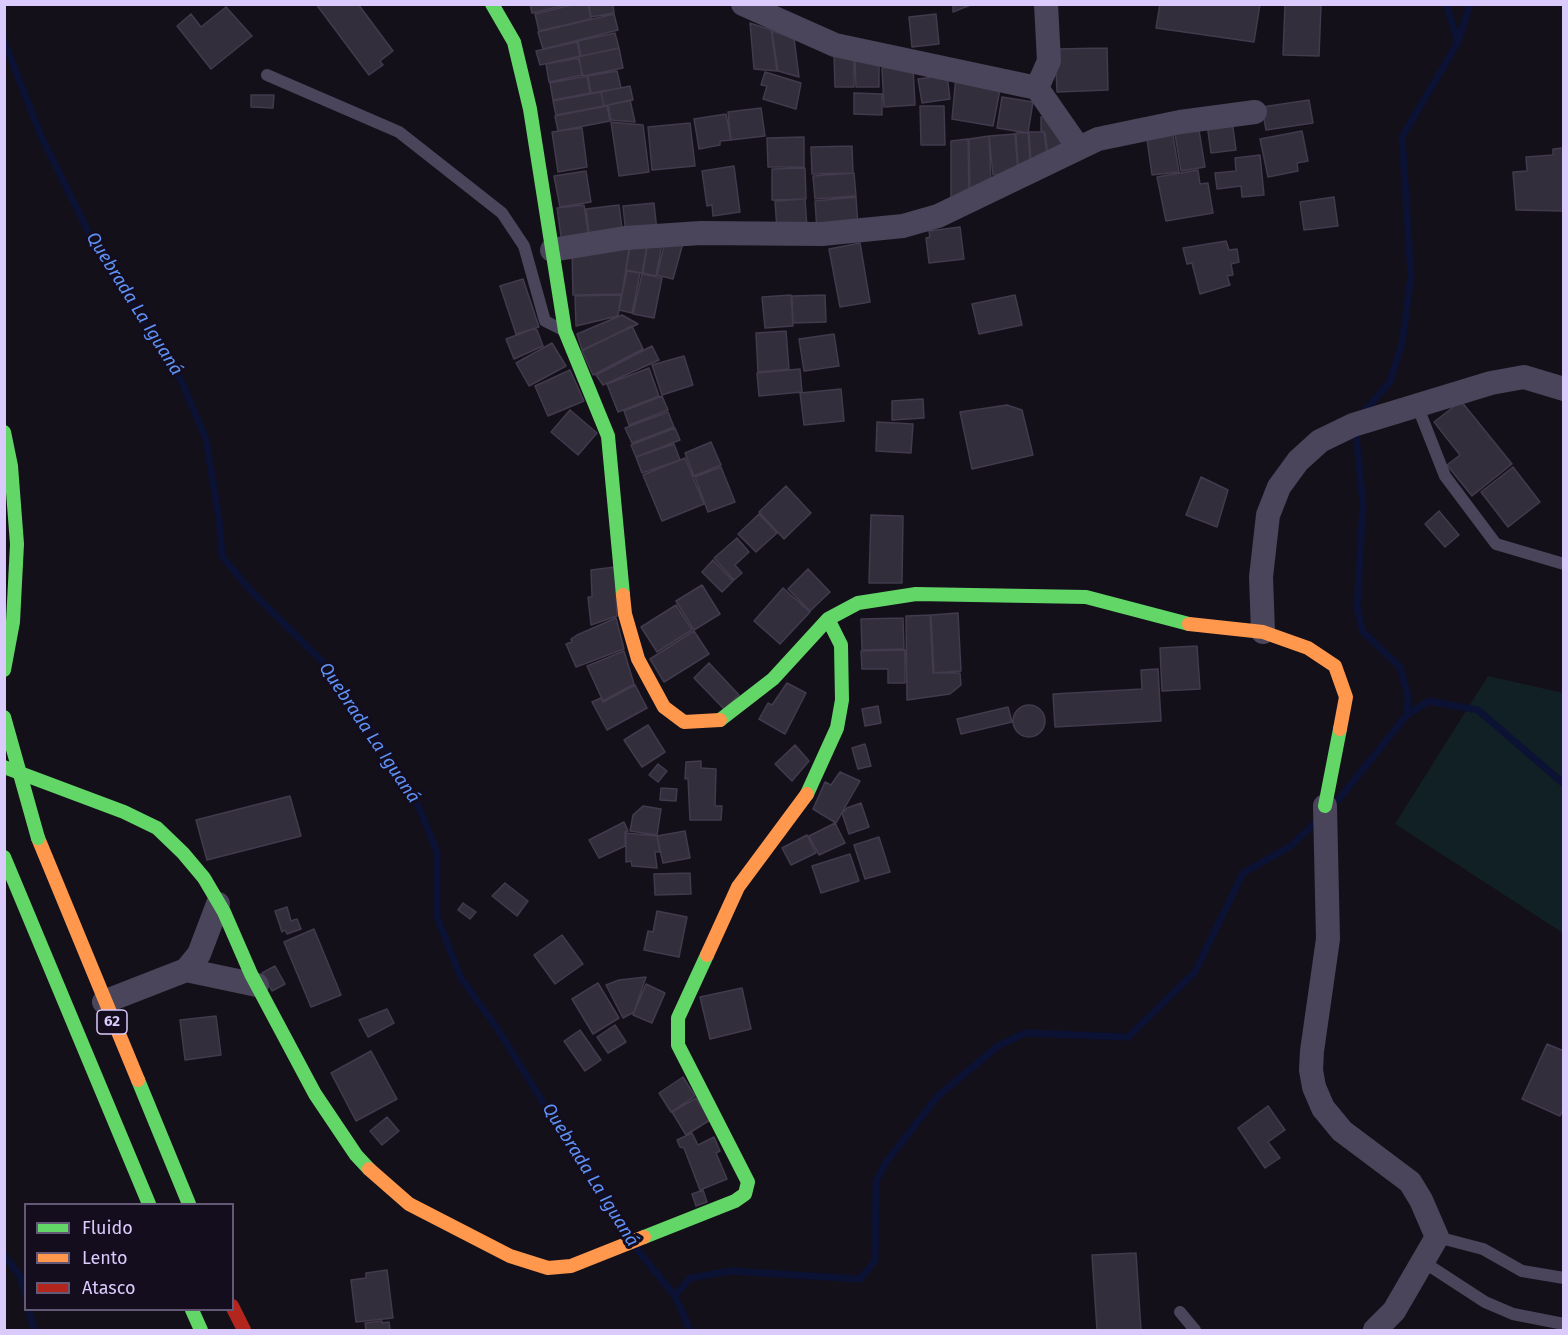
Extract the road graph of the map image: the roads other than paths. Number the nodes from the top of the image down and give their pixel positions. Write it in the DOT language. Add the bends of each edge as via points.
graph roads {
  1 [pos="492,4"];
  2 [pos="743,4"];
  3 [pos="1046,4"];
  4 [pos="267,75"];
  5 [pos="1037,88"];
  6 [pos="1255,112"];
  7 [pos="1078,147"];
  8 [pos="552,250"];
  9 [pos="565,331"];
  10 [pos="1563,389"];
  11 [pos="1417,405"];
  12 [pos="4,432"];
  13 [pos="1563,564"];
  14 [pos="828,619"];
  15 [pos="1263,632"];
  16 [pos="4,670"];
  17 [pos="4,717"];
  18 [pos="4,767"];
  19 [pos="1325,814"];
  20 [pos="4,857"];
  21 [pos="219,904"];
  22 [pos="186,970"];
  23 [pos="257,985"];
  24 [pos="104,1002"];
  25 [pos="149,1203"];
  26 [pos="189,1203"];
  27 [pos="1437,1237"];
  28 [pos="1422,1261"];
  29 [pos="1563,1278"];
  30 [pos="234,1310"];
  31 [pos="192,1311"];
  32 [pos="1180,1312"];
  33 [pos="1563,1324"];
  34 [pos="201,1330"];
  35 [pos="244,1330"];
  36 [pos="1195,1330"];
  37 [pos="1375,1330"];
  1 -- 8 [label="main road" via="514,42 531,109"];
  2 -- 5 [label="street" via="835,45"];
  3 -- 5 [label="street" via="1049,61"];
  4 -- 9 [label="lane" via="399,132 502,213 524,246 545,321"];
  5 -- 7 [label="street"];
  6 -- 7 [label="street" via="1180,122 1098,139"];
  7 -- 8 [label="street" via="938,216 903,226 822,234 702,233 625,238"];
  8 -- 9 [label="main road"];
  9 -- 14 [label="main road" via="608,436 625,614 638,658 664,707 684,722 717,722 773,679"];
  10 -- 11 [label="street" via="1524,377"];
  11 -- 13 [label="lane" via="1445,476 1496,544"];
  11 -- 15 [label="street" via="1358,423 1320,441 1298,460 1279,487 1268,516 1261,577"];
  12 -- 16 [label="main road" via="11,466 17,544 13,622"];
  14 -- 15 [label="main road" via="858,603 916,594 1086,597 1185,624"];
  14 -- 23 [label="main road" via="840,645 843,664 837,728 812,787 738,887 678,1018 678,1045 748,1182 745,1194 735,1201 571,1266 548,1268 510,1256 409,1204 356,1155 315,1094"];
  15 -- 19 [label="main road" via="1308,648 1335,666 1346,698"];
  17 -- 24 [label="main road, 62, bridge" via="38,838"];
  18 -- 21 [label="main road" via="157,828 204,878"];
  19 -- 27 [label="street" via="1328,939 1312,1051 1314,1087 1323,1108 1342,1131 1410,1182"];
  20 -- 25 [label="main road, 62"];
  21 -- 22 [label="street" via="202,946"];
  21 -- 23 [label="main road"];
  22 -- 23 [label="street"];
  22 -- 24 [label="street"];
  24 -- 26 [label="main road, 62"];
  27 -- 28 [label="street"];
  27 -- 29 [label="lane" via="1483,1249 1522,1270"];
  28 -- 33 [label="lane" via="1485,1302 1513,1314"];
  28 -- 37 [label="street" via="1394,1311"];
  30 -- 35 [label="main road"];
  31 -- 34 [label="main road"];
  32 -- 36 [label="lane"];
}
